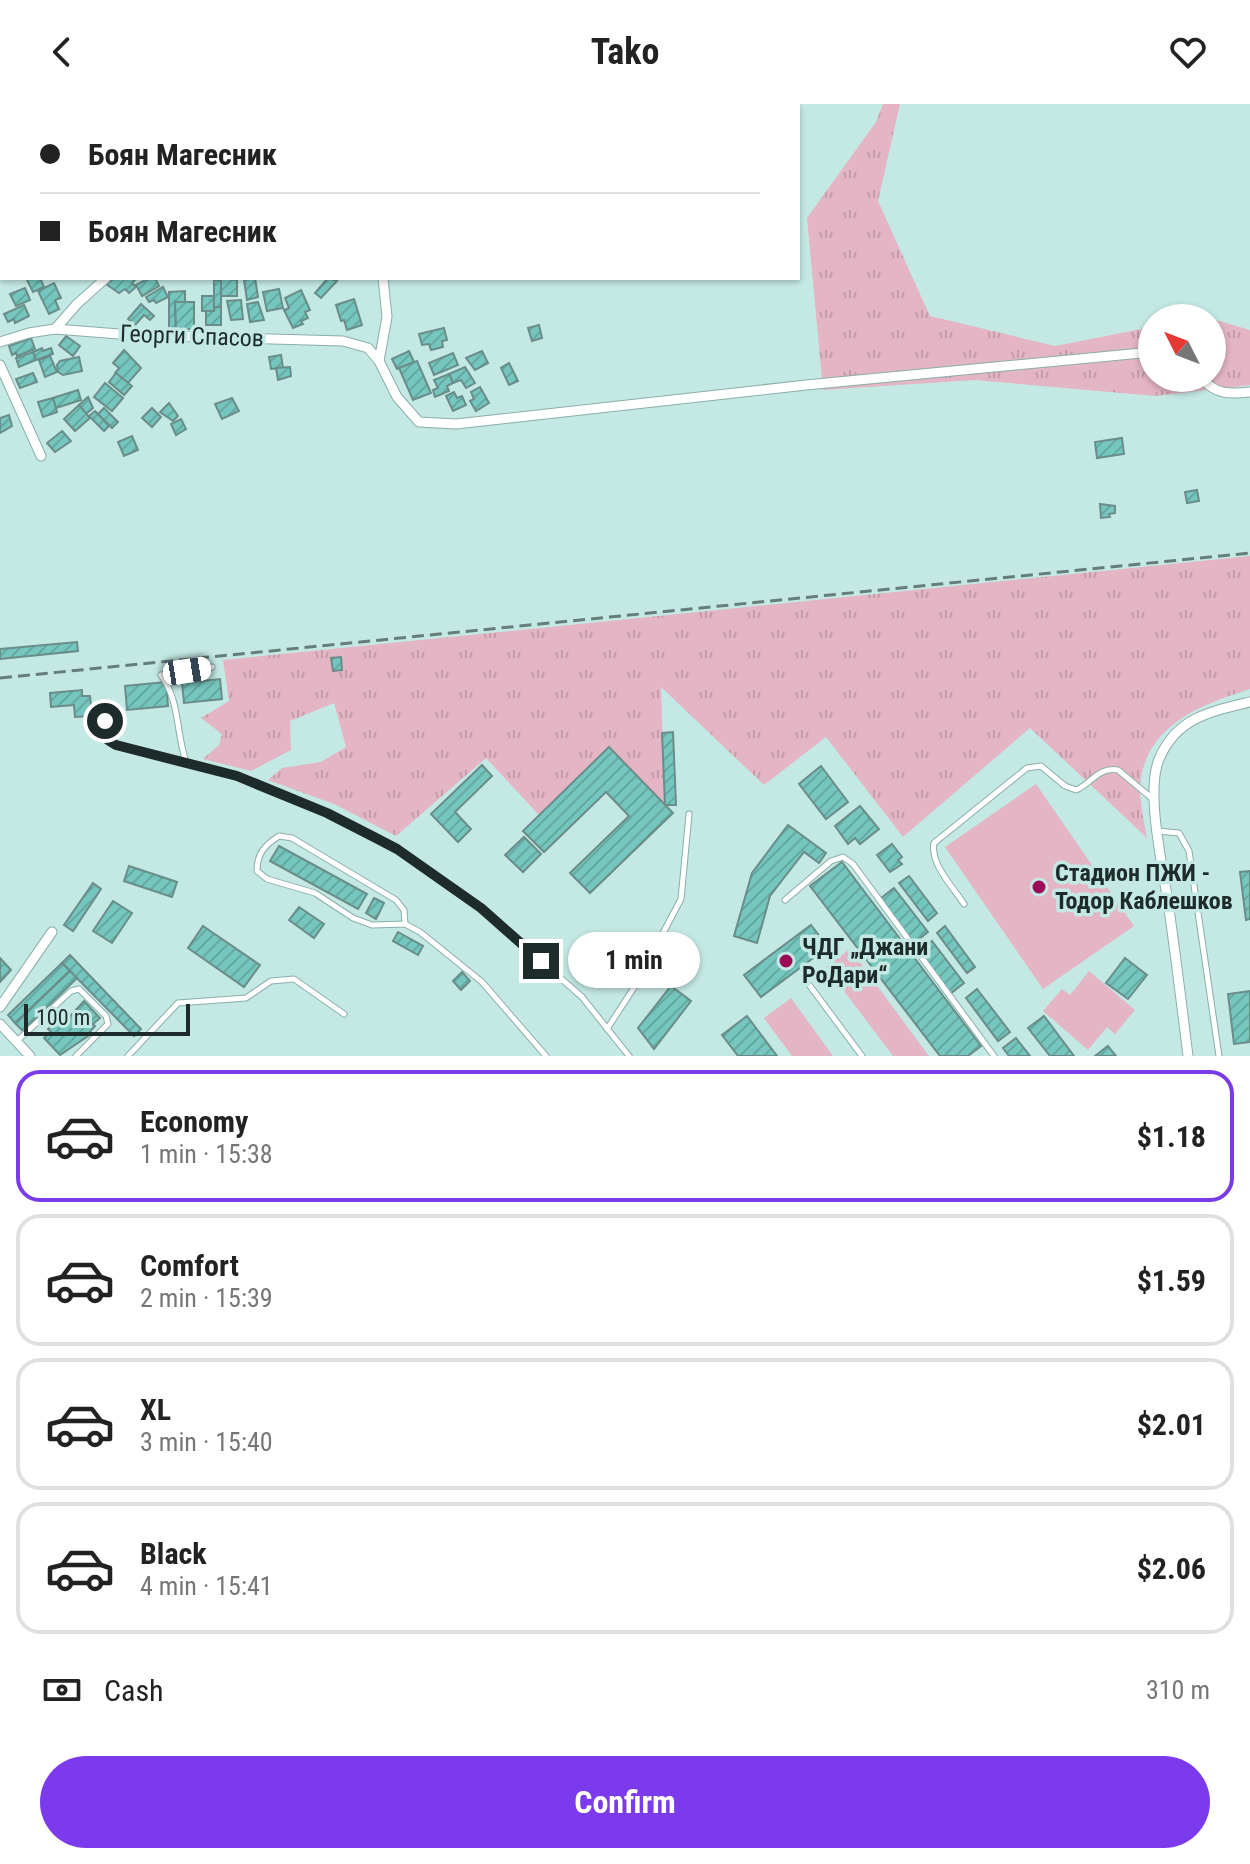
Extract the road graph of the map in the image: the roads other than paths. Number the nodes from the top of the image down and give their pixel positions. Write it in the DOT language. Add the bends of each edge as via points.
graph roads {
  1 [pos="104,280"];
  2 [pos="383,280"];
  3 [pos="55,329"];
  4 [pos="0,342"];
  5 [pos="1138,353"];
  6 [pos="379,361"];
  7 [pos="0,365"];
  8 [pos="1221,392"];
  9 [pos="1250,392"];
  10 [pos="41,456"];
  11 [pos="212,667"];
  12 [pos="1250,702"];
  13 [pos="105,721"];
  14 [pos="187,763"];
  15 [pos="1155,801"];
  16 [pos="689,814"];
  17 [pos="1158,831"];
  18 [pos="785,900"];
  19 [pos="964,904"];
  20 [pos="405,924"];
  21 [pos="52,932"];
  22 [pos="810,986"];
  23 [pos="0,1007"];
  24 [pos="344,1014"];
  25 [pos="0,1024"];
  26 [pos="607,1029"];
  27 [pos="16,1041"];
  28 [pos="30,1056"];
  29 [pos="76,1056"];
  30 [pos="128,1056"];
  31 [pos="546,1056"];
  32 [pos="629,1056"];
  33 [pos="862,1056"];
  34 [pos="994,1056"];
  35 [pos="1188,1056"];
  36 [pos="1219,1056"];
  1 -- 3 [label="street"];
  2 -- 6 [label="street" via="387,317"];
  3 -- 4 [label="street, Георги Спасов"];
  3 -- 6 [label="street, Георги Спасов" via="343,341 368,348"];
  5 -- 6 [label="street" via="456,424 419,422 397,397"];
  7 -- 10 [label="street"];
  8 -- 9 [label="street"];
  11 -- 14 [label="lane" via="161,675 169,686"];
  12 -- 15 [label="street" via="1201,714 1176,734 1154,775"];
  13 -- 14 [label="lane" via="102,727 116,745"];
  14 -- 26 [label="lane" via="237,776 397,849 481,908 582,997"];
  15 -- 17 [label="street"];
  15 -- 19 [label="lane" via="1118,770 1102,771 1076,790 1041,766 1027,768 934,843 935,861"];
  16 -- 26 [label="lane" via="681,899"];
  17 -- 35 [label="street"];
  17 -- 36 [label="lane" via="1179,833 1189,851"];
  18 -- 34 [label="lane" via="831,861 843,857 853,864"];
  20 -- 20 [label="lane" via="372,925 353,918 315,893 267,879 257,871 257,859 279,836 292,838 396,900"];
  20 -- 31 [label="lane" via="482,982"];
  21 -- 23 [label="street"];
  22 -- 33 [label="lane"];
  24 -- 30 [label="lane" via="294,979 271,981 246,998 178,1003"];
  25 -- 27 [label="street"];
  26 -- 32 [label="lane"];
  27 -- 28 [label="street"];
  27 -- 29 [label="lane" via="79,989 108,1024"];
}
